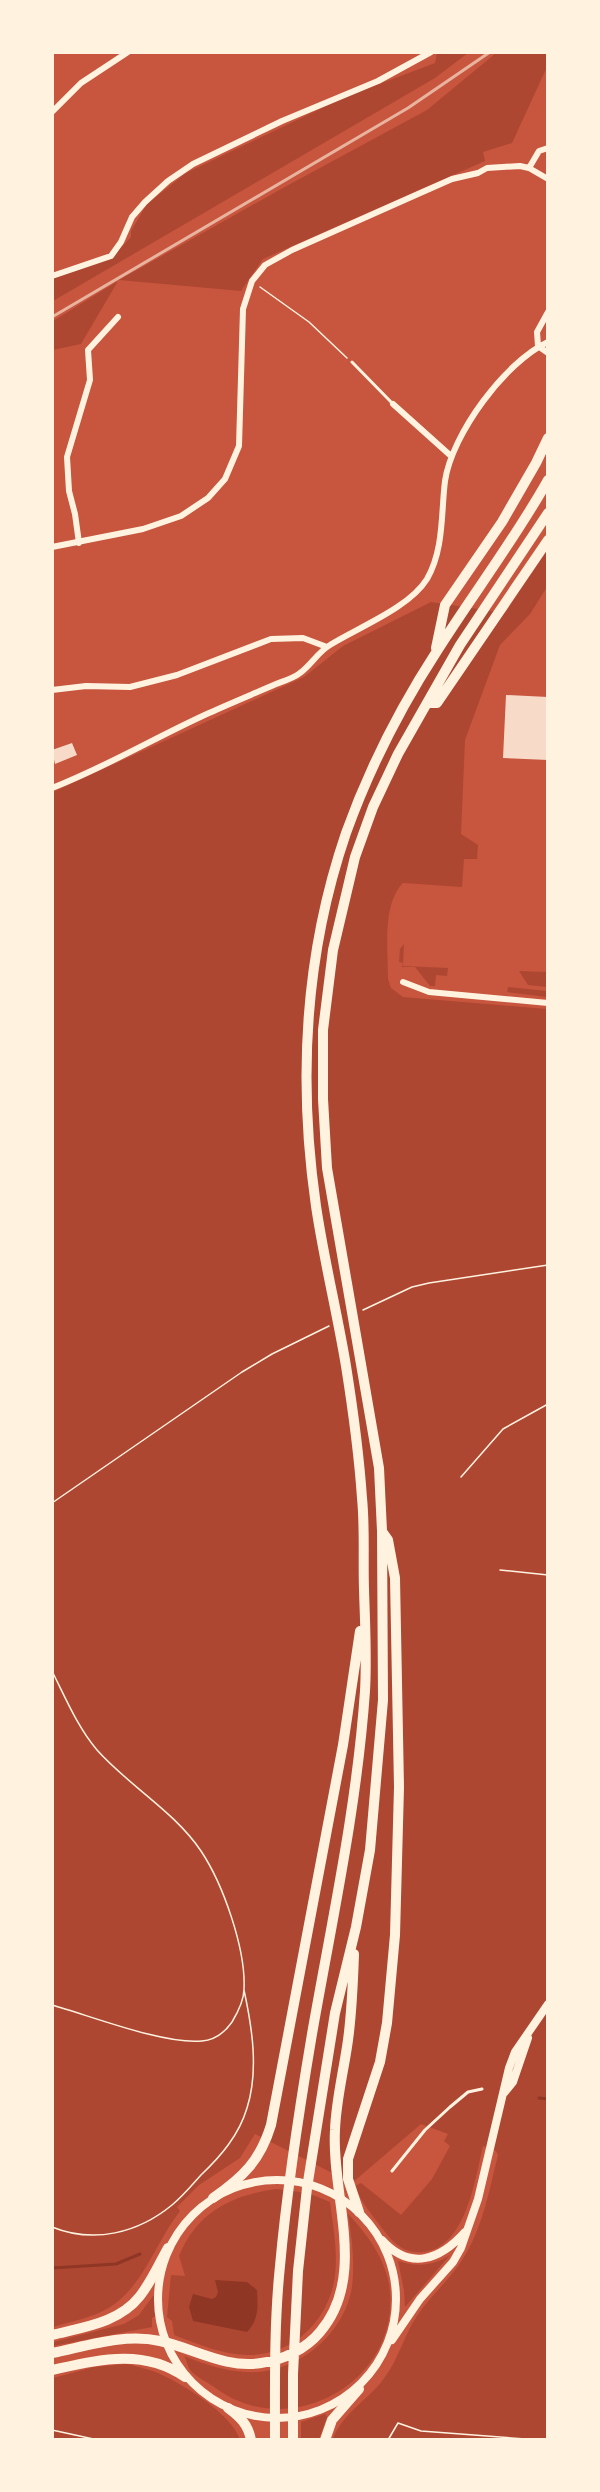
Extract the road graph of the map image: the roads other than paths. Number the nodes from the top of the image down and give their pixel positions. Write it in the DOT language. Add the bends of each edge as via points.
graph roads {
  1 [pos="128,52"];
  2 [pos="431,52"];
  3 [pos="52,112"];
  4 [pos="548,148"];
  5 [pos="529,168"];
  6 [pos="548,179"];
  7 [pos="52,276"];
  8 [pos="548,312"];
  9 [pos="118,317"];
  10 [pos="548,342"];
  11 [pos="538,346"];
  12 [pos="548,353"];
  13 [pos="352,362"];
  14 [pos="393,404"];
  15 [pos="548,438"];
  16 [pos="451,456"];
  17 [pos="548,480"];
  18 [pos="548,513"];
  19 [pos="548,540"];
  20 [pos="79,543"];
  21 [pos="52,547"];
  22 [pos="327,647"];
  23 [pos="435,654"];
  24 [pos="52,690"];
  25 [pos="428,703"];
  26 [pos="54,787"];
  27 [pos="52,795"];
  28 [pos="403,981"];
  29 [pos="548,1003"];
  30 [pos="382,1531"];
  31 [pos="364,1589"];
  32 [pos="356,1927"];
  33 [pos="548,2004"];
  34 [pos="482,2089"];
  35 [pos="392,2171"];
  36 [pos="213,2198"];
  37 [pos="359,2212"];
  38 [pos="467,2230"];
  39 [pos="382,2240"];
  40 [pos="168,2248"];
  41 [pos="52,2335"];
  42 [pos="388,2347"];
  43 [pos="52,2354"];
  44 [pos="52,2370"];
  45 [pos="185,2377"];
  46 [pos="359,2389"];
  47 [pos="228,2408"];
  48 [pos="251,2439"];
  49 [pos="275,2439"];
  50 [pos="293,2439"];
  51 [pos="325,2439"];
  1 -- 3 [label="street" via="81,83"];
  2 -- 7 [label="street" via="378,81 193,164 145,202 111,255"];
  4 -- 5 [label="street" via="540,151"];
  5 -- 6 [label="street"];
  5 -- 20 [label="street" via="487,168 445,182 265,265 252,282 243,309 239,446 225,479 208,498 181,516"];
  8 -- 11 [label="street" via="537,332"];
  9 -- 20 [label="street" via="88,350 90,380 67,457"];
  10 -- 11 [label="street"];
  11 -- 12 [label="street"];
  11 -- 16 [label="street" via="476,411"];
  13 -- 14 [label="lane"];
  14 -- 16 [label="street"];
  15 -- 23 [label="highway" via="502,522 446,605"];
  16 -- 22 [label="street" via="437,555 427,578 406,601"];
  17 -- 23 [label="highway"];
  18 -- 25 [label="highway" via="460,645"];
  19 -- 25 [label="highway" via="437,703"];
  20 -- 21 [label="street"];
  22 -- 24 [label="street" via="303,638 271,639 177,675 130,687"];
  22 -- 26 [label="street" via="299,674"];
  23 -- 31 [label="highway" via="385,741 344,840 318,943 309,1013 308,1138 320,1234 356,1435 363,1500"];
  25 -- 30 [label="highway" via="398,754 355,857 333,950 323,1030 327,1168 379,1468"];
  26 -- 27 [label="lane"];
  28 -- 29 [label="street" via="429,992"];
  30 -- 32 [label="highway" via="383,1700 372,1839"];
  30 -- 37 [label="highway" via="388,1540 394,1578 399,1834 395,1935 384,2042 376,2081 348,2159 348,2179"];
  31 -- 36 [label="highway" via="343,1745 276,2106 258,2157"];
  31 -- 49 [label="highway" via="365,1694 351,1822 311,2037 279,2271"];
  32 -- 43 [label="highway" via="351,2012 335,2126 334,2159 345,2276 334,2313 312,2341 286,2356 260,2364 238,2363 136,2338"];
  32 -- 50 [label="highway" via="330,2040 307,2188 298,2271"];
  33 -- 38 [label="main road" via="528,2035 513,2082 504,2093"];
  34 -- 35 [label="lane" via="468,2092 425,2130"];
  36 -- 37 [label="main road" via="247,2184 296,2181 332,2193"];
  36 -- 40 [label="main road" via="184,2223"];
  37 -- 39 [label="main road"];
  38 -- 39 [label="main road" via="448,2249 425,2258 403,2257"];
  38 -- 42 [label="main road" via="456,2258 408,2315"];
  39 -- 42 [label="main road" via="394,2290"];
  40 -- 41 [label="highway" via="141,2295 124,2312"];
  40 -- 45 [label="main road" via="162,2317 165,2344"];
  42 -- 46 [label="main road"];
  44 -- 45 [label="highway" via="130,2358 161,2364"];
  45 -- 47 [label="main road"];
  46 -- 47 [label="main road" via="324,2409 297,2417 271,2418"];
  46 -- 51 [label="highway" via="332,2420"];
  47 -- 48 [label="highway" via="241,2418"];
}
